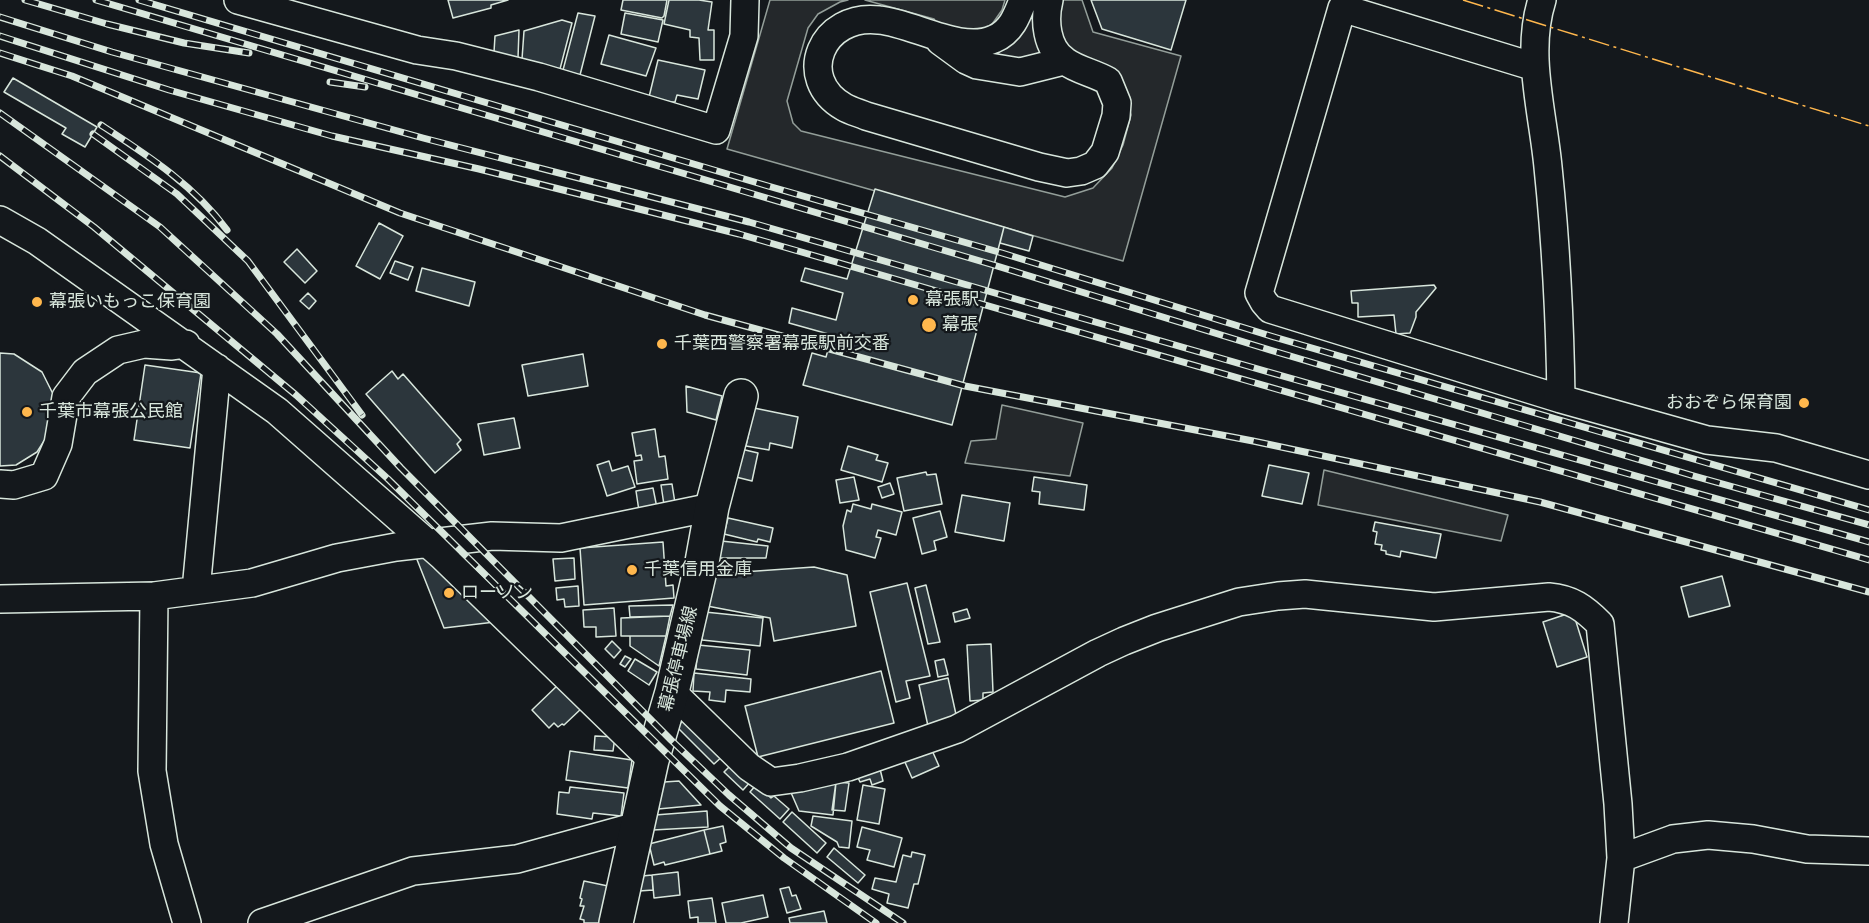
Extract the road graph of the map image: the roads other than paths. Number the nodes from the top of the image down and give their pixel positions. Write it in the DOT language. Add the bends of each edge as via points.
graph roads {
  1 [pos="237,0"];
  2 [pos="745,0"];
  3 [pos="1023,0"];
  4 [pos="1049,0"];
  5 [pos="1542,0"];
  6 [pos="1330,4"];
  7 [pos="928,33"];
  8 [pos="1064,61"];
  9 [pos="1535,67"];
  10 [pos="0,220"];
  11 [pos="186,344"];
  12 [pos="217,368"];
  13 [pos="741,396"];
  14 [pos="1561,399"];
  15 [pos="1869,475"];
  16 [pos="0,484"];
  17 [pos="712,507"];
  18 [pos="426,543"];
  19 [pos="196,590"];
  20 [pos="154,596"];
  21 [pos="0,599"];
  22 [pos="672,692"];
  23 [pos="652,760"];
  24 [pos="637,826"];
  25 [pos="1869,851"];
  26 [pos="1621,858"];
  27 [pos="187,923"];
  28 [pos="262,923"];
  29 [pos="616,923"];
  30 [pos="1614,923"];
  1 -- 2 [label="street" via="417,50 539,77 716,130 744,36"];
  3 -- 7 [label="street" via="1016,19 995,39 964,43"];
  4 -- 8 [label="street" via="1048,36"];
  5 -- 9 [label="street"];
  6 -- 9 [label="street"];
  6 -- 14 [label="street" via="1259,293 1264,302 1270,309"];
  7 -- 8 [label="street" via="977,64 1020,72"];
  7 -- 8 [label="street" via="878,20 844,24 825,41 820,54 822,83 844,107 866,116 1067,173 1095,165 1105,152 1117,103 1108,81"];
  9 -- 14 [label="street" via="1559,302"];
  10 -- 11 [label="street" via="37,241"];
  11 -- 12 [label="street"];
  11 -- 16 [label="street" via="144,344 118,350 85,372 66,397 58,444 44,476 14,485"];
  12 -- 18 [label="street" via="277,411"];
  12 -- 19 [label="street"];
  13 -- 17 [label="main road, 幕張停車場線"];
  14 -- 15 [label="street" via="1707,440 1776,448"];
  17 -- 18 [label="street" via="561,538 492,536"];
  17 -- 22 [label="main road, 幕張停車場線"];
  18 -- 19 [label="street" via="337,558 252,583"];
  18 -- 23 [label="street"];
  19 -- 20 [label="street"];
  20 -- 21 [label="street"];
  20 -- 27 [label="street" via="152,771 164,844"];
  22 -- 23 [label="main road, 幕張停車場線"];
  22 -- 26 [label="street" via="749,767 771,782 848,767 957,729 1107,649 1157,628 1239,602 1305,594 1434,607 1566,598 1600,624"];
  23 -- 24 [label="main road, 幕張停車場線"];
  24 -- 28 [label="street" via="517,858 413,871"];
  24 -- 29 [label="main road, 幕張停車場線"];
  25 -- 26 [label="street" via="1807,849 1708,835 1673,838"];
  26 -- 30 [label="street"];
}
